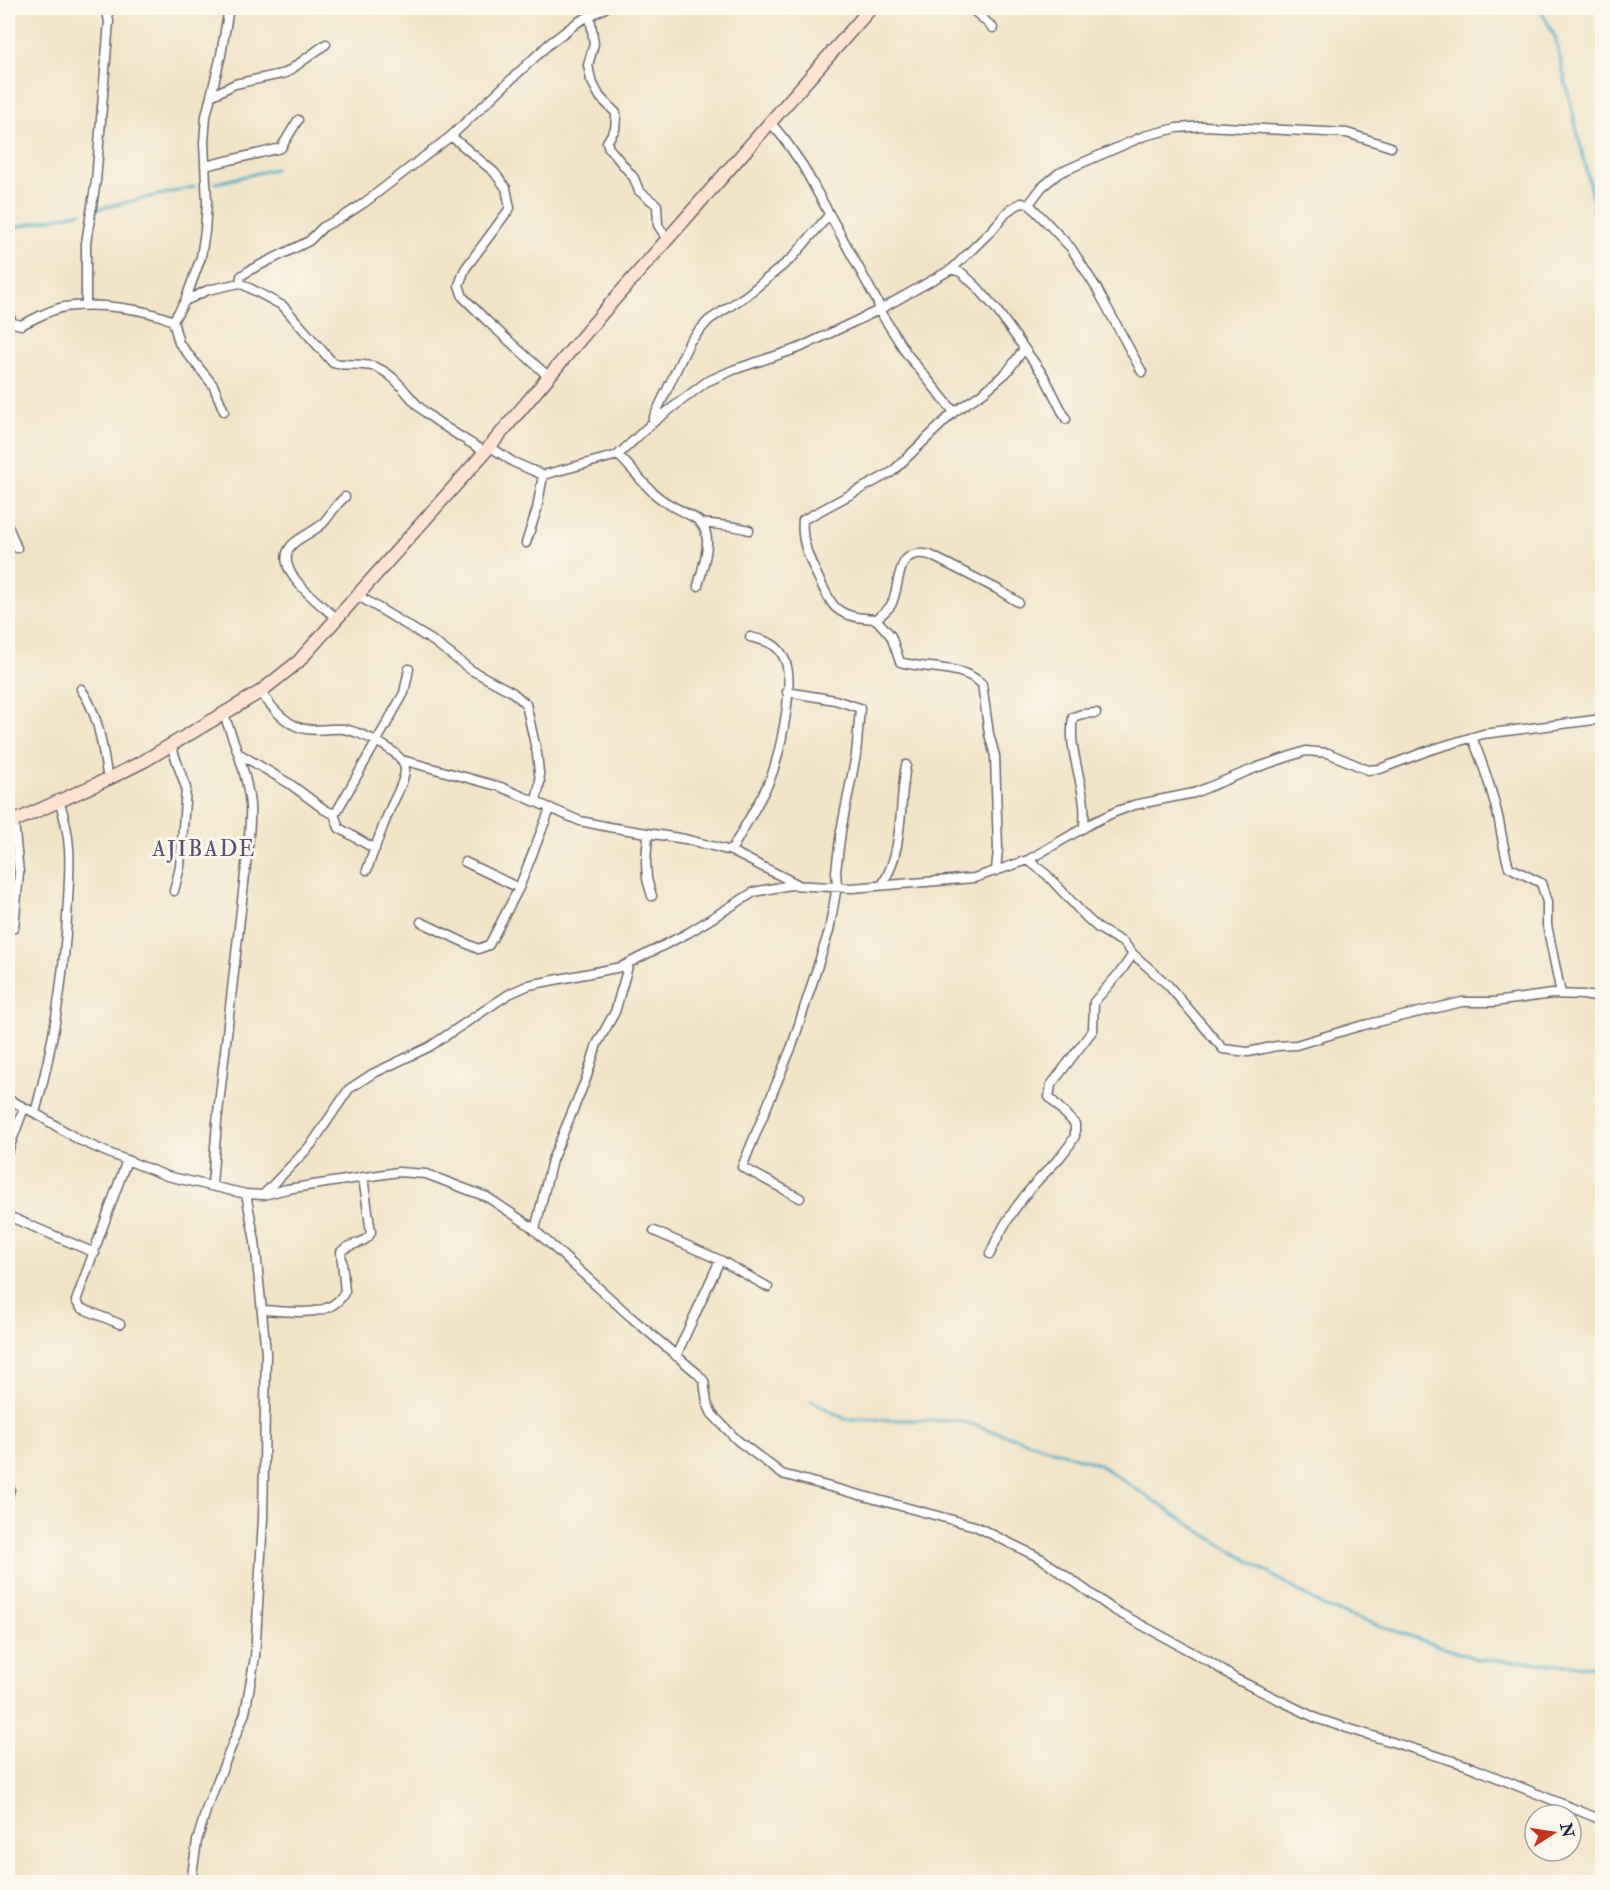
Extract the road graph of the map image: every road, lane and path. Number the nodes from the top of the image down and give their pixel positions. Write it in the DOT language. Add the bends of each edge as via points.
graph roads {
  1 [pos="106,8"];
  2 [pos="230,8"];
  3 [pos="605,8"];
  4 [pos="871,8"];
  5 [pos="971,8"];
  6 [pos="590,16"];
  7 [pos="993,28"];
  8 [pos="326,44"];
  9 [pos="211,96"];
  10 [pos="298,120"];
  11 [pos="770,122"];
  12 [pos="451,136"];
  13 [pos="1391,147"];
  14 [pos="205,166"];
  15 [pos="1029,204"];
  16 [pos="829,215"];
  17 [pos="667,238"];
  18 [pos="952,269"];
  19 [pos="240,283"];
  20 [pos="185,302"];
  21 [pos="86,306"];
  22 [pos="879,310"];
  23 [pos="8,315"];
  24 [pos="172,321"];
  25 [pos="1024,349"];
  26 [pos="1142,372"];
  27 [pos="549,377"];
  28 [pos="224,411"];
  29 [pos="954,411"];
  30 [pos="1066,418"];
  31 [pos="651,424"];
  32 [pos="487,449"];
  33 [pos="618,455"];
  34 [pos="543,476"];
  35 [pos="345,497"];
  36 [pos="701,523"];
  37 [pos="8,526"];
  38 [pos="749,530"];
  39 [pos="526,543"];
  40 [pos="17,548"];
  41 [pos="698,586"];
  42 [pos="357,595"];
  43 [pos="1018,602"];
  44 [pos="336,618"];
  45 [pos="876,619"];
  46 [pos="750,637"];
  47 [pos="409,669"];
  48 [pos="81,689"];
  49 [pos="260,692"];
  50 [pos="787,692"];
  51 [pos="1096,713"];
  52 [pos="224,715"];
  53 [pos="1602,719"];
  54 [pos="1472,737"];
  55 [pos="376,742"];
  56 [pos="171,746"];
  57 [pos="238,753"];
  58 [pos="402,760"];
  59 [pos="906,765"];
  60 [pos="108,779"];
  61 [pos="59,801"];
  62 [pos="536,802"];
  63 [pos="550,809"];
  64 [pos="334,813"];
  65 [pos="11,823"];
  66 [pos="1084,828"];
  67 [pos="648,833"];
  68 [pos="375,849"];
  69 [pos="731,851"];
  70 [pos="1028,861"];
  71 [pos="465,862"];
  72 [pos="366,870"];
  73 [pos="996,871"];
  74 [pos="800,885"];
  75 [pos="882,885"];
  76 [pos="837,886"];
  77 [pos="519,888"];
  78 [pos="174,891"];
  79 [pos="652,896"];
  80 [pos="421,922"];
  81 [pos="14,928"];
  82 [pos="1133,954"];
  83 [pos="629,963"];
  84 [pos="1561,994"];
  85 [pos="1602,998"];
  86 [pos="8,1099"];
  87 [pos="24,1108"];
  88 [pos="35,1113"];
  89 [pos="8,1151"];
  90 [pos="127,1160"];
  91 [pos="363,1177"];
  92 [pos="213,1185"];
  93 [pos="246,1194"];
  94 [pos="264,1195"];
  95 [pos="800,1198"];
  96 [pos="8,1216"];
  97 [pos="535,1230"];
  98 [pos="654,1231"];
  99 [pos="95,1253"];
  100 [pos="990,1254"];
  101 [pos="720,1260"];
  102 [pos="768,1287"];
  103 [pos="262,1310"];
  104 [pos="120,1324"];
  105 [pos="676,1356"];
  106 [pos="8,1483"];
  107 [pos="8,1496"];
  108 [pos="1602,1820"];
  109 [pos="191,1882"];
  1 -- 21 [label="street" via="109,21 96,181 86,243"];
  2 -- 9 [label="street"];
  3 -- 6 [label="street"];
  4 -- 11 [label="main road"];
  5 -- 7 [label="street"];
  6 -- 12 [label="street" via="549,44"];
  6 -- 17 [label="street" via="594,44 588,65 591,80 600,97 616,113 615,129 607,142 609,148 634,178 639,191 657,205 658,225"];
  8 -- 9 [label="street" via="286,73 235,84"];
  9 -- 14 [label="street" via="205,125"];
  10 -- 14 [label="street" via="281,148"];
  11 -- 16 [label="street" via="803,166"];
  11 -- 17 [label="main road"];
  12 -- 19 [label="street" via="309,241 241,276"];
  12 -- 27 [label="street" via="494,172 506,188 510,208 465,269 459,285 464,297 487,321"];
  13 -- 15 [label="street" via="1347,133 1177,128 1144,136 1059,173"];
  14 -- 20 [label="street" via="205,231 201,257"];
  15 -- 18 [label="street" via="1021,203 1009,210"];
  15 -- 26 [label="street" via="1071,248"];
  16 -- 22 [label="street"];
  16 -- 31 [label="street" via="792,258 696,334"];
  17 -- 27 [label="main road"];
  18 -- 22 [label="street"];
  18 -- 25 [label="street" via="978,288"];
  19 -- 20 [label="street" via="208,290"];
  19 -- 32 [label="street" via="283,306 333,363 375,367 384,372 427,414"];
  20 -- 24 [label="street"];
  21 -- 23 [label="street" via="63,307 21,325"];
  21 -- 24 [label="street" via="157,314"];
  22 -- 29 [label="street" via="907,354"];
  22 -- 31 [label="street" via="800,348 706,382"];
  24 -- 28 [label="street" via="178,343 213,385"];
  25 -- 29 [label="street" via="1007,372"];
  25 -- 30 [label="street" via="1044,376"];
  27 -- 32 [label="main road"];
  29 -- 45 [label="street" via="892,472 803,520 807,551 830,601 844,613"];
  31 -- 33 [label="street"];
  32 -- 34 [label="street"];
  32 -- 42 [label="main road"];
  33 -- 34 [label="street"];
  33 -- 36 [label="street" via="658,496"];
  34 -- 39 [label="street"];
  35 -- 44 [label="street" via="325,522 292,544 286,565 293,578"];
  36 -- 38 [label="street"];
  36 -- 41 [label="street" via="707,545"];
  37 -- 40 [label="street"];
  42 -- 44 [label="main road"];
  42 -- 62 [label="street" via="526,704 540,782"];
  43 -- 45 [label="street" via="920,553 901,565 890,606"];
  44 -- 49 [label="main road" via="298,662"];
  45 -- 73 [label="street" via="891,636 900,662 964,673 982,684 995,756"];
  46 -- 50 [label="street" via="776,646 787,667"];
  47 -- 55 [label="street" via="404,693"];
  48 -- 60 [label="street" via="99,726"];
  49 -- 52 [label="main road"];
  49 -- 55 [label="street" via="280,716 302,728 353,731"];
  50 -- 69 [label="street" via="776,764"];
  50 -- 76 [label="street" via="860,708"];
  51 -- 66 [label="street" via="1073,717 1071,732 1084,804"];
  52 -- 56 [label="main road"];
  52 -- 57 [label="street"];
  53 -- 54 [label="street"];
  54 -- 66 [label="street" via="1380,769 1368,770 1328,753 1306,751 1194,793 1134,805"];
  54 -- 84 [label="street" via="1497,813 1509,867 1541,883"];
  55 -- 58 [label="street"];
  55 -- 64 [label="street"];
  56 -- 60 [label="main road"];
  56 -- 78 [label="street" via="186,788 180,867"];
  57 -- 64 [label="street"];
  57 -- 92 [label="street" via="250,807 248,848"];
  58 -- 62 [label="street" via="501,787"];
  58 -- 68 [label="street" via="405,769 399,792"];
  59 -- 75 [label="street" via="891,867"];
  60 -- 61 [label="main road"];
  61 -- 65 [label="main road"];
  61 -- 88 [label="street" via="70,843 67,928 61,993"];
  62 -- 63 [label="street"];
  63 -- 67 [label="street" via="580,821"];
  63 -- 77 [label="street"];
  64 -- 68 [label="street" via="339,828"];
  65 -- 81 [label="street" via="19,873"];
  66 -- 70 [label="street"];
  67 -- 69 [label="street"];
  67 -- 79 [label="street" via="647,879"];
  68 -- 72 [label="street"];
  69 -- 74 [label="street"];
  70 -- 73 [label="street"];
  70 -- 82 [label="street" via="1047,875 1098,928 1124,943"];
  71 -- 77 [label="street"];
  73 -- 75 [label="street" via="951,881"];
  74 -- 76 [label="street"];
  74 -- 83 [label="street" via="754,892 688,933"];
  75 -- 76 [label="street"];
  76 -- 95 [label="street" via="828,930 792,1046 742,1167"];
  77 -- 80 [label="street" via="484,948 478,949"];
  82 -- 84 [label="street" via="1168,985 1222,1050 1248,1052 1296,1045 1462,1002"];
  82 -- 100 [label="street" via="1094,1002 1093,1030 1051,1085 1049,1097 1074,1124 1075,1136 1009,1217"];
  83 -- 94 [label="street" via="520,988 429,1047 372,1074 349,1089 311,1144"];
  83 -- 97 [label="street" via="615,1012 597,1044 552,1160"];
  84 -- 85 [label="street"];
  86 -- 87 [label="street"];
  87 -- 88 [label="street"];
  87 -- 89 [label="street"];
  88 -- 90 [label="street" via="79,1140"];
  90 -- 92 [label="street" via="167,1176"];
  90 -- 99 [label="street"];
  91 -- 94 [label="street"];
  91 -- 97 [label="street" via="398,1172 426,1174 487,1197"];
  91 -- 103 [label="street" via="371,1232 367,1240 341,1252 345,1291 342,1297 316,1311"];
  92 -- 93 [label="street"];
  93 -- 94 [label="street"];
  93 -- 103 [label="street"];
  96 -- 99 [label="street"];
  97 -- 105 [label="street"];
  98 -- 101 [label="street"];
  99 -- 104 [label="street" via="77,1305"];
  101 -- 102 [label="street"];
  101 -- 105 [label="street"];
  103 -- 109 [label="street" via="266,1353 263,1519 255,1657 245,1713 207,1808"];
  105 -- 108 [label="street" via="704,1381 712,1414 737,1440 782,1474 975,1526 1042,1560 1114,1610 1236,1680 1318,1719 1466,1765"];
  106 -- 107 [label="street"];
}
